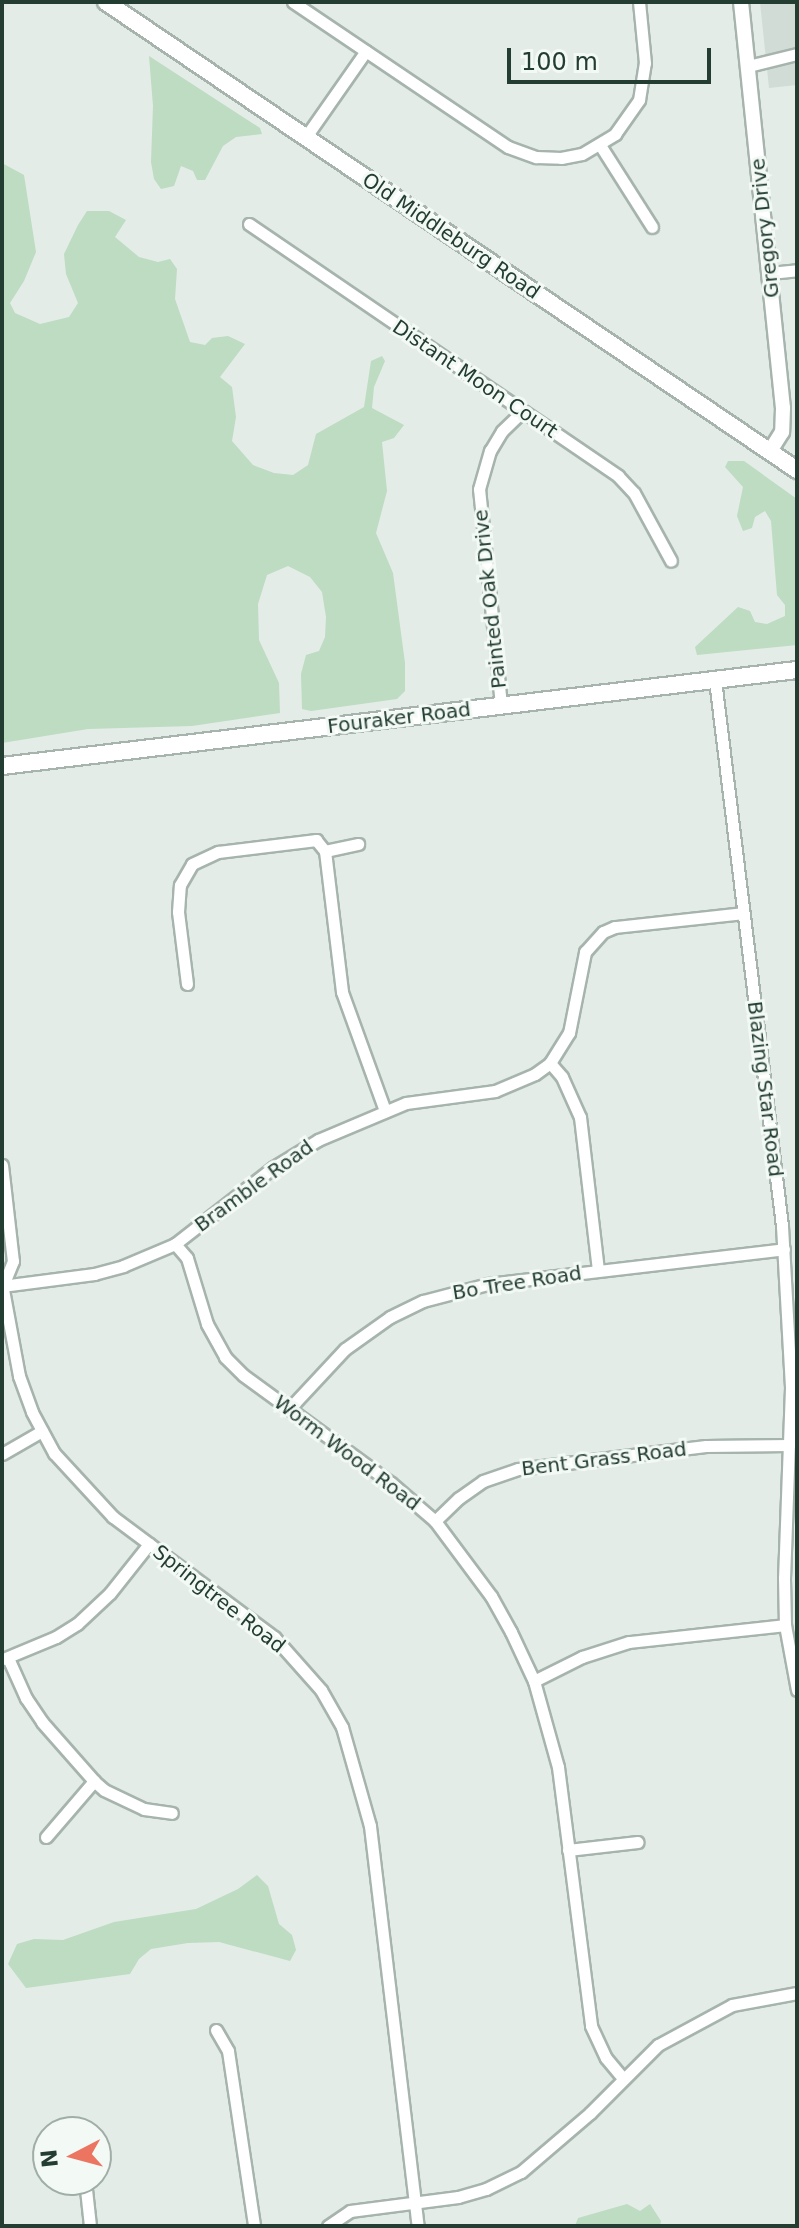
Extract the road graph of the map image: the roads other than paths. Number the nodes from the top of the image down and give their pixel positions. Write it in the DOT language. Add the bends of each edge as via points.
graph roads {
  1 [pos="106,2"];
  2 [pos="293,2"];
  3 [pos="639,2"];
  4 [pos="741,2"];
  5 [pos="366,51"];
  6 [pos="797,54"];
  7 [pos="748,66"];
  8 [pos="305,138"];
  9 [pos="600,145"];
  10 [pos="249,224"];
  11 [pos="652,227"];
  12 [pos="797,270"];
  13 [pos="770,273"];
  14 [pos="523,411"];
  15 [pos="770,451"];
  16 [pos="797,470"];
  17 [pos="671,561"];
  18 [pos="797,670"];
  19 [pos="715,680"];
  20 [pos="501,705"];
  21 [pos="2,766"];
  22 [pos="358,844"];
  23 [pos="325,851"];
  24 [pos="743,913"];
  25 [pos="187,984"];
  26 [pos="550,1063"];
  27 [pos="385,1111"];
  28 [pos="2,1165"];
  29 [pos="175,1244"];
  30 [pos="784,1249"];
  31 [pos="598,1270"];
  32 [pos="2,1285"];
  33 [pos="289,1409"];
  34 [pos="42,1431"];
  35 [pos="789,1445"];
  36 [pos="2,1454"];
  37 [pos="435,1521"];
  38 [pos="149,1544"];
  39 [pos="785,1625"];
  40 [pos="5,1659"];
  41 [pos="534,1681"];
  42 [pos="797,1690"];
  43 [pos="94,1781"];
  44 [pos="172,1813"];
  45 [pos="46,1837"];
  46 [pos="638,1842"];
  47 [pos="568,1850"];
  48 [pos="797,1993"];
  49 [pos="216,2030"];
  50 [pos="623,2078"];
  51 [pos="87,2196"];
  52 [pos="415,2200"];
  53 [pos="90,2226"];
  54 [pos="254,2226"];
  55 [pos="328,2226"];
  56 [pos="418,2226"];
  1 -- 8 [label="main road, Old Middleburg Road"];
  2 -- 5 [label="street"];
  3 -- 9 [label="street" via="645,63 639,100 615,134"];
  4 -- 7 [label="street, Gregory Drive"];
  5 -- 8 [label="street"];
  5 -- 9 [label="street" via="521,153 561,158"];
  6 -- 7 [label="street"];
  7 -- 13 [label="street, Gregory Drive"];
  8 -- 15 [label="main road, Old Middleburg Road"];
  9 -- 11 [label="street"];
  10 -- 14 [label="street, Distant Moon Court"];
  12 -- 13 [label="street"];
  13 -- 15 [label="street, Gregory Drive" via="783,408 782,432"];
  14 -- 17 [label="street, Distant Moon Court" via="625,482"];
  14 -- 20 [label="street, Painted Oak Drive" via="490,451 479,489"];
  15 -- 16 [label="main road, Old Middleburg Road"];
  18 -- 19 [label="main road, Fouraker Road"];
  19 -- 20 [label="main road, Fouraker Road"];
  19 -- 24 [label="street, Blazing Star Road"];
  20 -- 21 [label="main road, Fouraker Road"];
  22 -- 23 [label="street"];
  23 -- 25 [label="street" via="316,840 218,852 192,864 180,885 178,912"];
  23 -- 27 [label="street" via="342,992"];
  24 -- 26 [label="street" via="603,932 585,952 569,1033"];
  24 -- 30 [label="street, Blazing Star Road"];
  26 -- 27 [label="street, Bramble Road" via="506,1088 436,1097"];
  26 -- 31 [label="street" via="580,1117"];
  27 -- 29 [label="street, Bramble Road" via="318,1140 274,1167"];
  28 -- 32 [label="street, Springtree Road" via="13,1261"];
  29 -- 32 [label="street, Bramble Road" via="94,1274"];
  29 -- 33 [label="street, Worm Wood Road" via="195,1277 218,1347 243,1375"];
  30 -- 31 [label="street, Bo Tree Road"];
  30 -- 35 [label="street, Blazing Star Road"];
  31 -- 33 [label="street, Bo Tree Road" via="470,1287 423,1301 345,1349"];
  32 -- 34 [label="street, Springtree Road" via="19,1376"];
  33 -- 37 [label="street, Worm Wood Road"];
  34 -- 36 [label="street"];
  34 -- 38 [label="street, Springtree Road" via="85,1491"];
  35 -- 37 [label="street, Bent Grass Road" via="706,1446 518,1469 483,1481"];
  35 -- 39 [label="street, Blazing Star Road"];
  37 -- 41 [label="street, Worm Wood Road" via="491,1596"];
  38 -- 40 [label="street" via="77,1624"];
  38 -- 52 [label="street, Springtree Road" via="274,1637 321,1690 342,1727 370,1826"];
  39 -- 41 [label="street" via="629,1642"];
  39 -- 42 [label="street, Blazing Star Road"];
  40 -- 43 [label="street" via="42,1722"];
  41 -- 47 [label="street, Worm Wood Road" via="558,1767"];
  43 -- 44 [label="street" via="144,1809"];
  43 -- 45 [label="street"];
  46 -- 47 [label="street"];
  47 -- 50 [label="street, Worm Wood Road" via="591,2026"];
  48 -- 50 [label="street" via="756,1998 700,2019 658,2045"];
  49 -- 54 [label="street" via="228,2051"];
  50 -- 52 [label="street" via="521,2172 458,2197"];
  51 -- 53 [label="street"];
  52 -- 55 [label="street" via="350,2211"];
  52 -- 56 [label="street, Springtree Road"];
}
